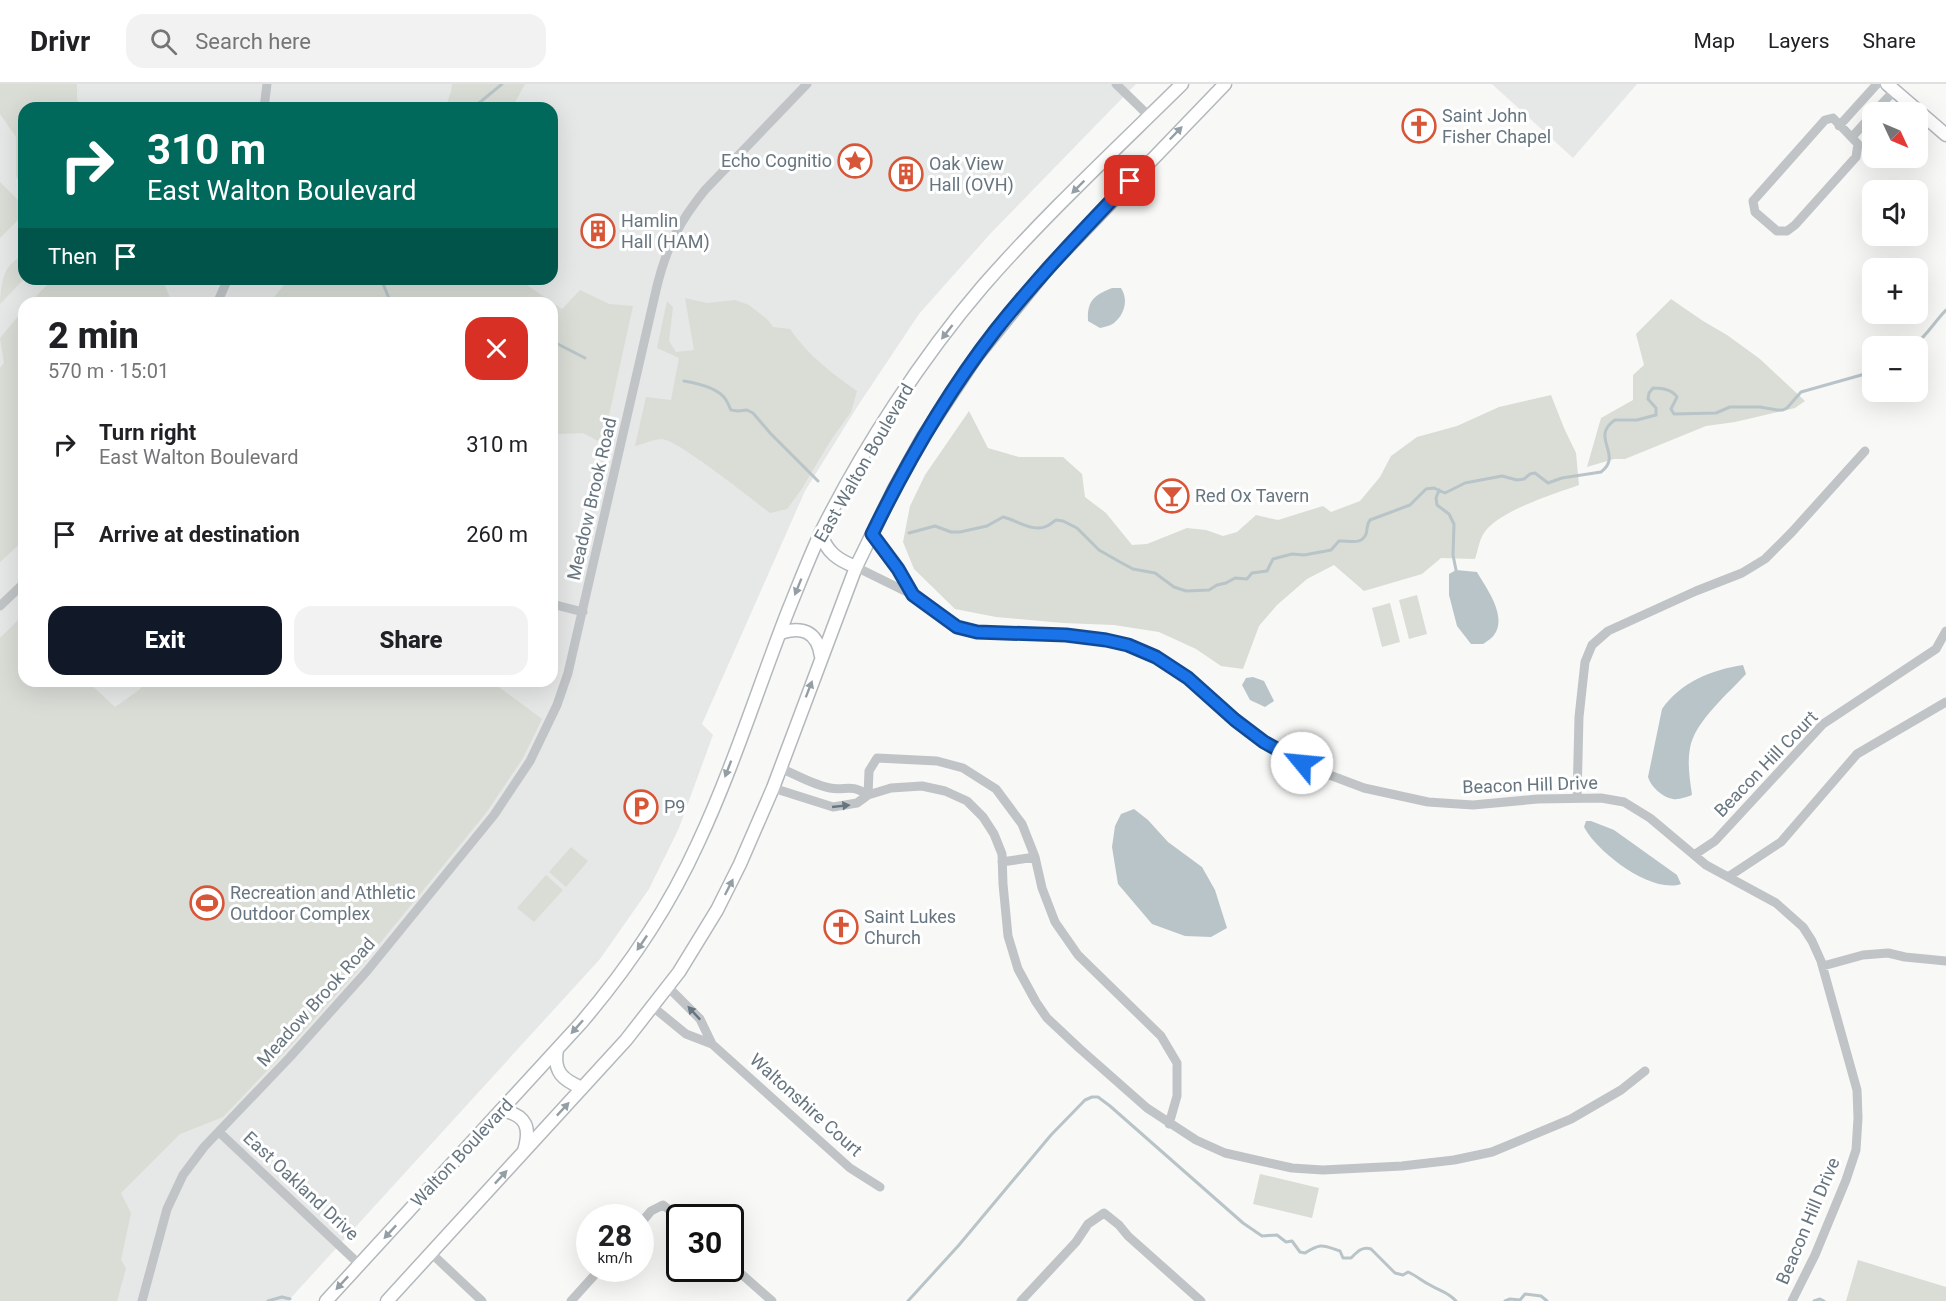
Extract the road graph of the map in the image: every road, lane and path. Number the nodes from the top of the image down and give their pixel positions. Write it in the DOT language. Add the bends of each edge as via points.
graph roads {
  1 [pos="267,84"];
  2 [pos="807,84"];
  3 [pos="1116,84"];
  4 [pos="1182,84"];
  5 [pos="1225,84"];
  6 [pos="1877,84"];
  7 [pos="1891,87"];
  8 [pos="265,102"];
  9 [pos="1881,102"];
  10 [pos="1149,116"];
  11 [pos="1839,126"];
  12 [pos="1862,126"];
  13 [pos="1946,135"];
  14 [pos="1852,137"];
  15 [pos="1865,451"];
  16 [pos="821,533"];
  17 [pos="872,534"];
  18 [pos="856,567"];
  19 [pos="18,589"];
  20 [pos="913,595"];
  21 [pos="0,606"];
  22 [pos="558,606"];
  23 [pos="583,612"];
  24 [pos="1946,631"];
  25 [pos="780,633"];
  26 [pos="821,656"];
  27 [pos="1946,702"];
  28 [pos="780,768"];
  29 [pos="823,786"];
  30 [pos="772,788"];
  31 [pos="868,795"];
  32 [pos="1577,798"];
  33 [pos="818,802"];
  34 [pos="1694,855"];
  35 [pos="1035,857"];
  36 [pos="1002,861"];
  37 [pos="1728,877"];
  38 [pos="1946,961"];
  39 [pos="1823,966"];
  40 [pos="668,987"];
  41 [pos="598,1004"];
  42 [pos="653,1007"];
  43 [pos="712,1044"];
  44 [pos="557,1050"];
  45 [pos="1645,1071"];
  46 [pos="582,1088"];
  47 [pos="501,1110"];
  48 [pos="1169,1124"];
  49 [pos="219,1132"];
  50 [pos="524,1152"];
  51 [pos="880,1187"];
  52 [pos="431,1253"];
  53 [pos="359,1264"];
  54 [pos="744,1276"];
  55 [pos="588,1282"];
  56 [pos="141,1301"];
  57 [pos="326,1301"];
  58 [pos="387,1301"];
  59 [pos="482,1301"];
  60 [pos="571,1301"];
  61 [pos="772,1301"];
  62 [pos="1021,1301"];
  63 [pos="1200,1301"];
  64 [pos="1792,1301"];
  1 -- 8 [label="street"];
  2 -- 23 [label="street, Meadow Brook Road" via="705,190 673,236 657,286"];
  3 -- 10 [label="street"];
  4 -- 10 [label="main road, East Walton Boulevard"];
  17 -- 5 [label="main road, one-way" via="922,438 995,331 1068,246"];
  6 -- 11 [label="street"];
  7 -- 9 [label="street"];
  7 -- 13 [label="main road"];
  10 -- 16 [label="main road, East Walton Boulevard, one-way" via="1020,245 962,314 887,418"];
  11 -- 14 [label="street"];
  11 -- 14 [label="street" via="1833,118 1825,120 1753,201 1755,212 1777,231 1787,231 1795,225 1856,157 1858,144"];
  12 -- 14 [label="street"];
  15 -- 32 [label="street" via="1759,563 1608,631 1593,645 1585,662 1579,717"];
  16 -- 18 [label="main road" via="832,554"];
  16 -- 25 [label="main road, East Walton Boulevard, one-way"];
  17 -- 18 [label="main road"];
  17 -- 20 [label="street, Beacon Hill Drive"];
  18 -- 20 [label="street, Beacon Hill Drive"];
  18 -- 26 [label="main road"];
  19 -- 21 [label="street"];
  20 -- 32 [label="street, Beacon Hill Drive" via="957,627 977,632 1066,635 1128,645 1188,678 1264,742 1319,771 1364,788 1428,802 1473,805"];
  22 -- 23 [label="street"];
  23 -- 49 [label="street, Meadow Brook Road" via="557,705 508,796 367,971"];
  24 -- 34 [label="street, Beacon Hill Court" via="1936,649 1823,724 1715,841"];
  25 -- 26 [label="main road" via="798,629 809,633 818,642"];
  25 -- 41 [label="main road, East Walton Boulevard, one-way" via="687,866 647,936"];
  28 -- 26 [label="main road, one-way"];
  27 -- 37 [label="street" via="1857,754 1781,842"];
  28 -- 29 [label="street"];
  28 -- 30 [label="main road"];
  29 -- 31 [label="street" via="860,789"];
  29 -- 33 [label="street"];
  30 -- 33 [label="street"];
  40 -- 30 [label="main road, one-way" via="730,885"];
  33 -- 31 [label="street, one-way" via="840,807 857,803"];
  31 -- 35 [label="street" via="869,771 877,758 937,761 963,768 996,789 1022,824"];
  31 -- 36 [label="street" via="891,788 922,786 967,801 994,834"];
  32 -- 34 [label="street, Beacon Hill Drive" via="1624,802"];
  34 -- 37 [label="street, Beacon Hill Drive"];
  35 -- 36 [label="street"];
  35 -- 48 [label="street" via="1055,922 1078,955 1161,1036 1176,1063 1178,1096"];
  36 -- 48 [label="street" via="1008,936 1018,969 1036,1002 1079,1048"];
  37 -- 39 [label="street, Beacon Hill Drive" via="1776,903 1803,927"];
  38 -- 39 [label="street" via="1888,953"];
  39 -- 64 [label="street, Beacon Hill Drive" via="1857,1090 1856,1150"];
  40 -- 42 [label="main road"];
  43 -- 40 [label="street, Waltonshire Court, one-way" via="700,1019"];
  41 -- 44 [label="main road, Walton Boulevard, one-way"];
  42 -- 43 [label="street, Waltonshire Court" via="686,1034"];
  42 -- 46 [label="main road"];
  43 -- 51 [label="street, Waltonshire Court" via="850,1168"];
  44 -- 46 [label="main road" via="559,1072"];
  44 -- 47 [label="main road, Walton Boulevard"];
  45 -- 48 [label="street" via="1571,1119 1492,1152 1443,1161 1323,1170 1293,1168 1225,1154"];
  50 -- 46 [label="main road, one-way"];
  47 -- 50 [label="main road" via="518,1116 526,1126"];
  47 -- 53 [label="main road, Walton Boulevard, one-way"];
  49 -- 53 [label="street, East Oakland Drive"];
  49 -- 56 [label="street, Meadow Brook Road" via="192,1162 173,1193"];
  52 -- 50 [label="main road, one-way"];
  52 -- 58 [label="main road"];
  52 -- 59 [label="street"];
  53 -- 57 [label="main road, Walton Boulevard, one-way"];
  54 -- 61 [label="street"];
  55 -- 60 [label="street"];
  62 -- 63 [label="street" via="1088,1224 1104,1213"];
}
